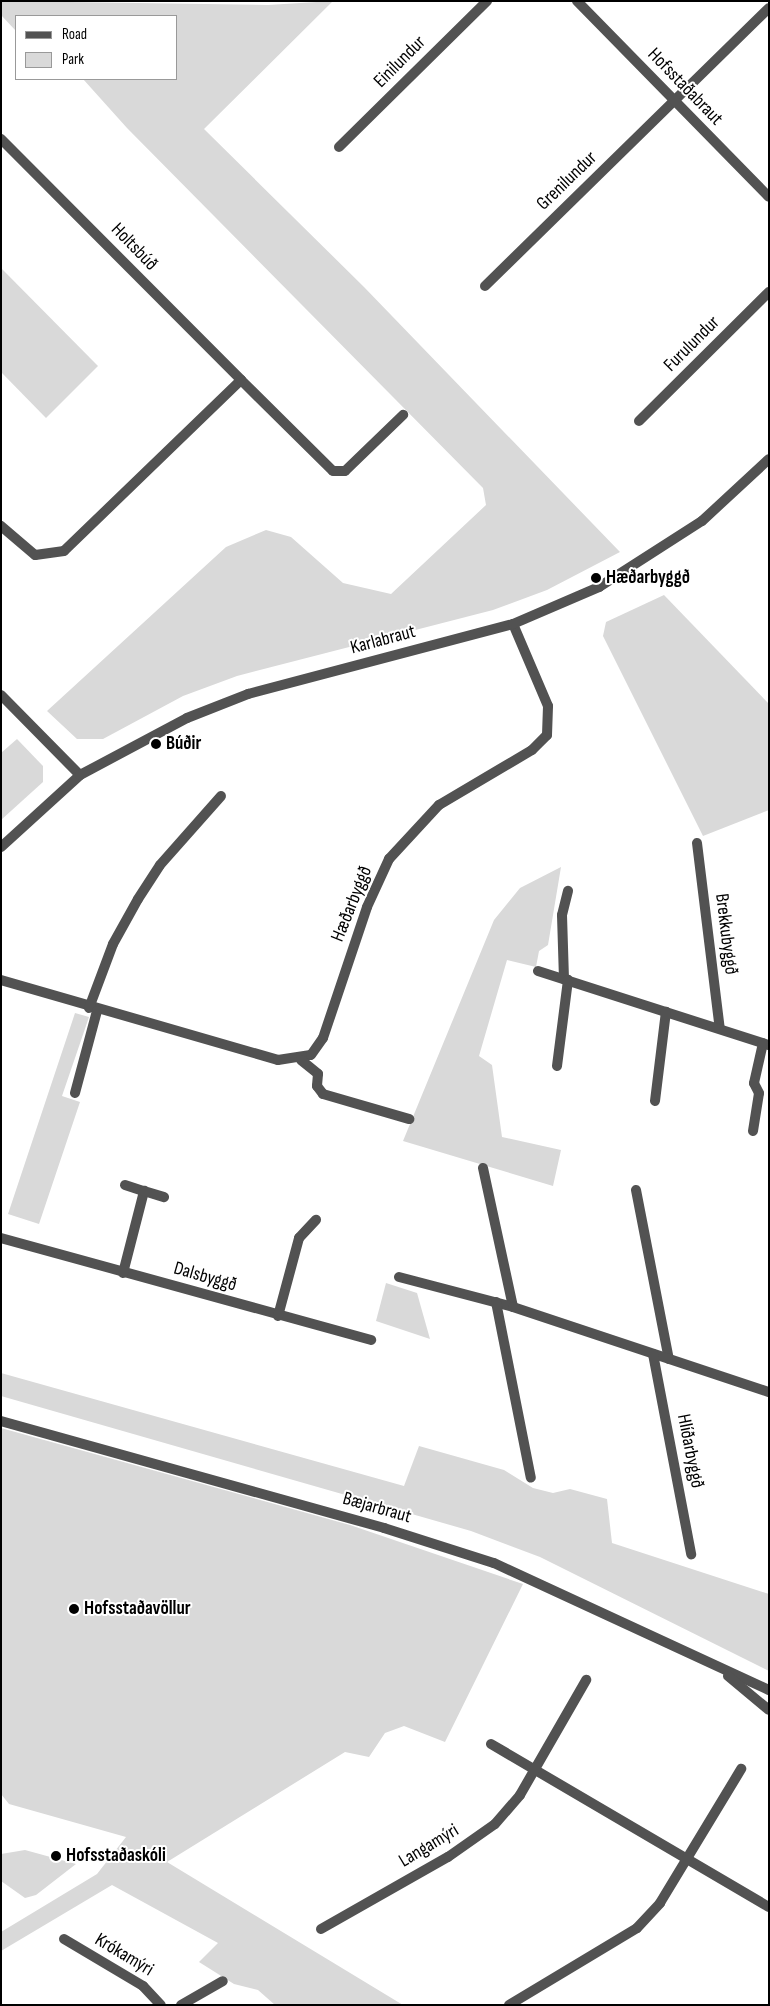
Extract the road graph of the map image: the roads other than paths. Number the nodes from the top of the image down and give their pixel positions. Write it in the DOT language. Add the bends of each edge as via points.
graph roads {
  1 [pos="486,1"];
  2 [pos="577,1"];
  3 [pos="769,8"];
  4 [pos="674,100"];
  5 [pos="1,139"];
  6 [pos="339,147"];
  7 [pos="769,197"];
  8 [pos="485,286"];
  9 [pos="769,292"];
  10 [pos="241,380"];
  11 [pos="403,415"];
  12 [pos="639,421"];
  13 [pos="769,459"];
  14 [pos="1,526"];
  15 [pos="513,624"];
  16 [pos="1,696"];
  17 [pos="80,775"];
  18 [pos="220,796"];
  19 [pos="697,844"];
  20 [pos="1,847"];
  21 [pos="568,891"];
  22 [pos="538,970"];
  23 [pos="1,980"];
  24 [pos="566,980"];
  25 [pos="93,1010"];
  26 [pos="666,1012"];
  27 [pos="720,1029"];
  28 [pos="766,1044"];
  29 [pos="300,1060"];
  30 [pos="557,1066"];
  31 [pos="74,1093"];
  32 [pos="655,1101"];
  33 [pos="409,1119"];
  34 [pos="753,1132"];
  35 [pos="483,1168"];
  36 [pos="125,1185"];
  37 [pos="636,1190"];
  38 [pos="144,1191"];
  39 [pos="164,1197"];
  40 [pos="316,1220"];
  41 [pos="1,1238"];
  42 [pos="123,1273"];
  43 [pos="399,1277"];
  44 [pos="496,1302"];
  45 [pos="512,1307"];
  46 [pos="278,1316"];
  47 [pos="371,1340"];
  48 [pos="653,1354"];
  49 [pos="669,1359"];
  50 [pos="769,1392"];
  51 [pos="1,1421"];
  52 [pos="531,1478"];
  53 [pos="691,1554"];
  54 [pos="726,1673"];
  55 [pos="586,1680"];
  56 [pos="769,1690"];
  57 [pos="769,1710"];
  58 [pos="491,1744"];
  59 [pos="534,1769"];
  60 [pos="740,1769"];
  61 [pos="687,1859"];
  62 [pos="769,1907"];
  63 [pos="321,1929"];
  64 [pos="64,1939"];
  65 [pos="223,1981"];
  66 [pos="161,2005"];
  67 [pos="181,2005"];
  68 [pos="509,2005"];
  1 -- 6 [label="street, Einilundur"];
  2 -- 4 [label="street, Hofsstaðabraut"];
  3 -- 4 [label="street, Grenilundur"];
  4 -- 7 [label="street, Hofsstaðabraut"];
  4 -- 8 [label="street, Grenilundur"];
  5 -- 10 [label="street, Holtsbúð"];
  9 -- 12 [label="street, Furulundur"];
  10 -- 11 [label="street, Holtsbúð" via="333,471 346,472"];
  10 -- 14 [label="street" via="64,552 35,555"];
  13 -- 15 [label="street, Karlabraut" via="676,540 599,587"];
  15 -- 17 [label="street, Karlabraut" via="248,694 157,732"];
  15 -- 29 [label="street, Hæðarbyggð" via="548,706 547,735 532,750 446,800 402,842 367,907 323,1038 311,1055"];
  16 -- 17 [label="street"];
  17 -- 20 [label="street, Karlabraut"];
  18 -- 25 [label="street" via="160,865 138,899 113,944"];
  19 -- 27 [label="street, Brekkubyggð"];
  21 -- 24 [label="street" via="562,915"];
  22 -- 24 [label="street"];
  23 -- 25 [label="street"];
  24 -- 26 [label="street"];
  24 -- 30 [label="street"];
  25 -- 29 [label="street" via="278,1060"];
  25 -- 31 [label="street"];
  26 -- 27 [label="street"];
  26 -- 32 [label="street"];
  27 -- 28 [label="street"];
  28 -- 34 [label="street" via="754,1083 759,1093"];
  29 -- 33 [label="street" via="318,1074 317,1086 323,1094"];
  35 -- 45 [label="street"];
  36 -- 38 [label="street"];
  37 -- 49 [label="street"];
  38 -- 39 [label="street"];
  38 -- 42 [label="street"];
  40 -- 46 [label="street" via="299,1238"];
  41 -- 42 [label="street, Dalsbyggð"];
  42 -- 46 [label="street, Dalsbyggð"];
  43 -- 44 [label="street"];
  44 -- 45 [label="street"];
  44 -- 52 [label="street"];
  45 -- 48 [label="street"];
  46 -- 47 [label="street, Dalsbyggð"];
  48 -- 49 [label="street"];
  48 -- 53 [label="street, Hlíðarbyggð"];
  49 -- 50 [label="street"];
  51 -- 54 [label="street, Bæjarbraut" via="468,1554 601,1609"];
  54 -- 56 [label="street, Bæjarbraut"];
  54 -- 57 [label="street, Bæjarbraut"];
  55 -- 59 [label="street, Langamýri"];
  58 -- 59 [label="street"];
  59 -- 61 [label="street"];
  59 -- 63 [label="street, Langamýri" via="495,1824 448,1857"];
  60 -- 61 [label="street"];
  61 -- 62 [label="street"];
  61 -- 68 [label="street" via="636,1928"];
  64 -- 66 [label="street, Krókamýri" via="143,1986"];
  65 -- 67 [label="street"];
}
